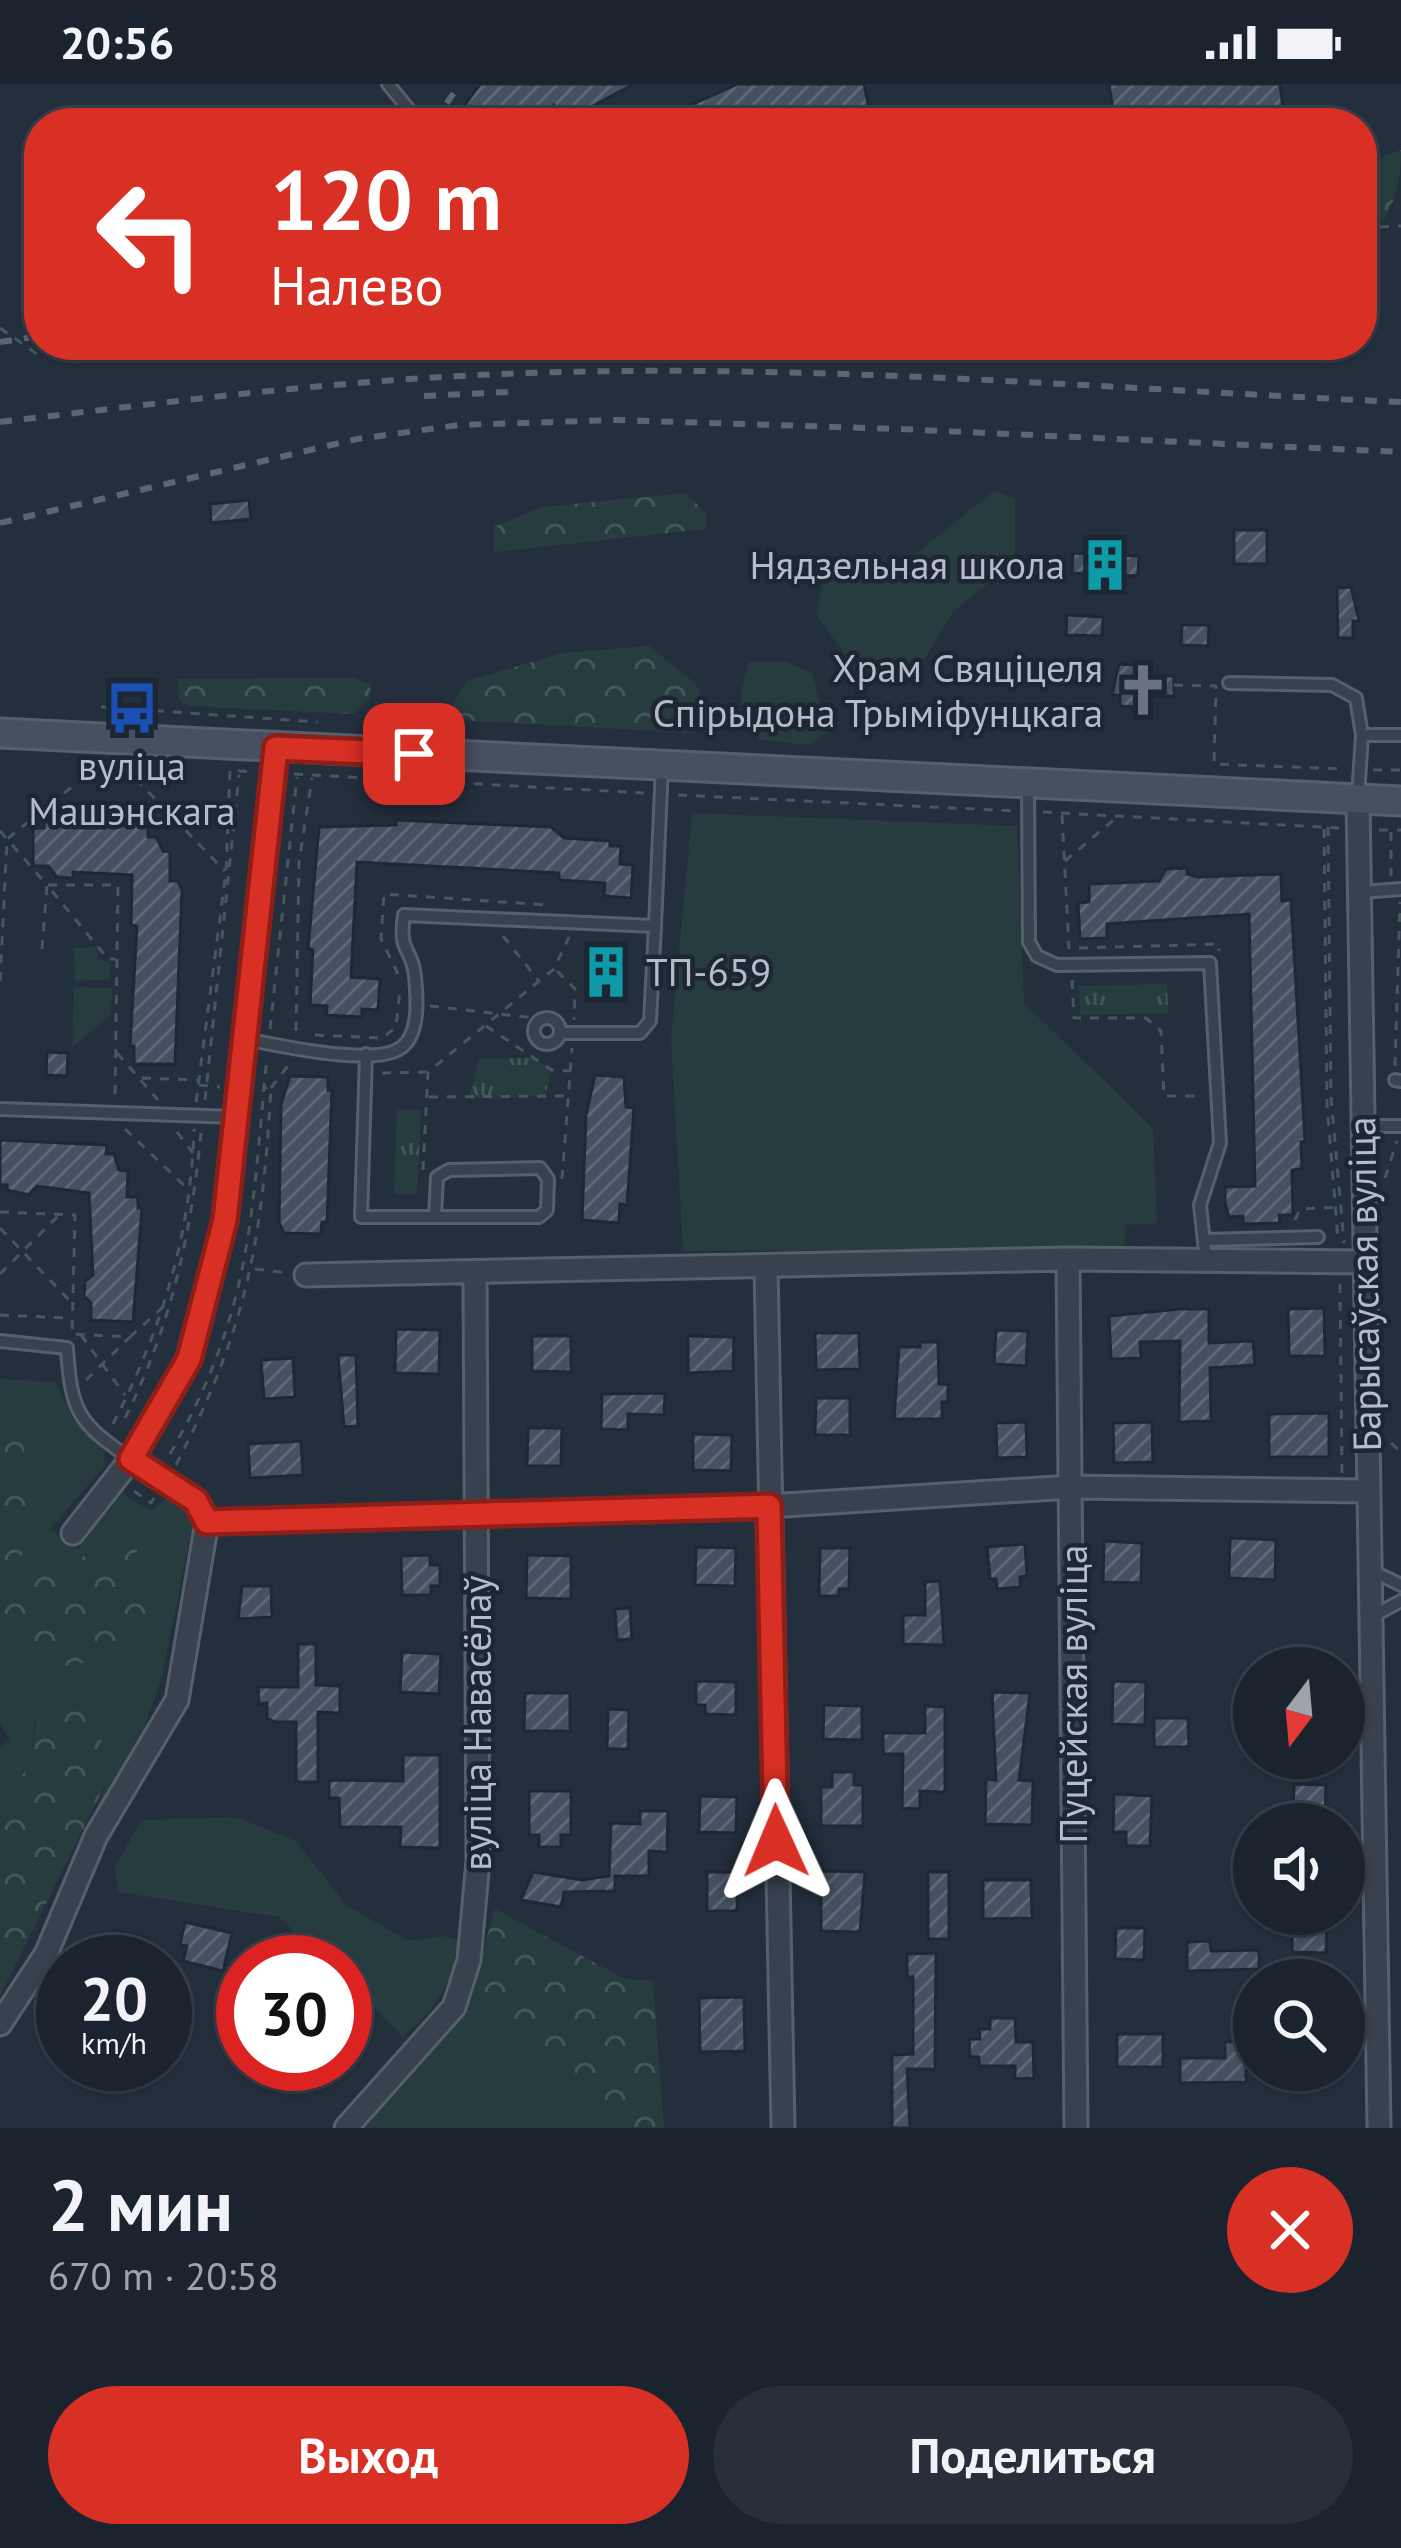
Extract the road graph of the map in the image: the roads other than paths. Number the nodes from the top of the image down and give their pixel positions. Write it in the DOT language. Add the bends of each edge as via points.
graph roads {
  1 [pos="388,84"];
  2 [pos="408,108"];
  3 [pos="1229,683"];
  4 [pos="0,733"];
  5 [pos="1362,735"];
  6 [pos="1401,735"];
  7 [pos="281,761"];
  8 [pos="662,765"];
  9 [pos="1028,798"];
  10 [pos="1358,800"];
  11 [pos="1401,801"];
  12 [pos="1399,890"];
  13 [pos="1357,892"];
  14 [pos="656,926"];
  15 [pos="567,1033"];
  16 [pos="242,1038"];
  17 [pos="366,1054"];
  18 [pos="0,1109"];
  19 [pos="236,1118"];
  20 [pos="1360,1126"];
  21 [pos="1398,1126"];
  22 [pos="435,1217"];
  23 [pos="1318,1237"];
  24 [pos="1205,1251"];
  25 [pos="1068,1259"];
  26 [pos="1349,1262"];
  27 [pos="766,1267"];
  28 [pos="307,1275"];
  29 [pos="475,1275"];
  30 [pos="0,1341"];
  31 [pos="131,1459"];
  32 [pos="1071,1487"];
  33 [pos="1353,1490"];
  34 [pos="769,1506"];
  35 [pos="478,1514"];
  36 [pos="207,1522"];
  37 [pos="73,1533"];
  38 [pos="1372,1571"];
  39 [pos="1401,1585"];
  40 [pos="1401,1600"];
  41 [pos="1373,1616"];
  42 [pos="0,2024"];
  43 [pos="346,2128"];
  44 [pos="783,2128"];
  45 [pos="1076,2128"];
  46 [pos="1379,2128"];
  1 -- 2 [label="lane"];
  3 -- 5 [label="lane" via="1332,685 1356,698"];
  4 -- 7 [label="main road"];
  5 -- 6 [label="lane"];
  5 -- 10 [label="lane"];
  7 -- 8 [label="main road"];
  7 -- 16 [label="street"];
  8 -- 9 [label="main road"];
  8 -- 14 [label="lane"];
  9 -- 10 [label="main road"];
  9 -- 24 [label="lane" via="1029,942 1037,956 1071,965 1210,963 1220,1143 1201,1205"];
  10 -- 11 [label="main road"];
  10 -- 13 [label="street, Барысаўская вуліца"];
  12 -- 13 [label="lane"];
  13 -- 20 [label="street, Барысаўская вуліца"];
  14 -- 15 [label="lane" via="650,1021 634,1034"];
  14 -- 17 [label="lane" via="404,915 400,944 415,973 413,1034 400,1049"];
  15 -- 15 [label="lane" via="543,1019 535,1033 552,1043"];
  16 -- 17 [label="lane"];
  16 -- 19 [label="street"];
  17 -- 22 [label="lane" via="361,1217"];
  18 -- 19 [label="lane"];
  19 -- 31 [label="street" via="225,1220 189,1359"];
  20 -- 21 [label="lane"];
  20 -- 26 [label="street, Барысаўская вуліца"];
  22 -- 22 [label="lane" via="437,1177 448,1169 540,1168 548,1179 547,1210 539,1217"];
  23 -- 24 [label="lane"];
  24 -- 25 [label="street"];
  24 -- 26 [label="street"];
  25 -- 27 [label="street"];
  25 -- 32 [label="street, Пуцейская вуліца"];
  26 -- 33 [label="street, Барысаўская вуліца"];
  27 -- 29 [label="street"];
  27 -- 34 [label="street"];
  28 -- 29 [label="street"];
  29 -- 35 [label="street, вуліца Навасёлаў"];
  30 -- 31 [label="lane" via="67,1348 79,1415"];
  31 -- 36 [label="street" via="196,1501"];
  31 -- 37 [label="street"];
  32 -- 33 [label="street"];
  32 -- 34 [label="street"];
  32 -- 45 [label="street, Пуцейская вуліца"];
  33 -- 38 [label="street, Барысаўская вуліца"];
  34 -- 35 [label="street"];
  34 -- 44 [label="street"];
  35 -- 36 [label="street"];
  35 -- 43 [label="street, вуліца Навасёлаў" via="478,1861 469,1960 454,2007"];
  36 -- 42 [label="street" via="177,1700 96,1837 46,1954"];
  38 -- 39 [label="lane"];
  38 -- 41 [label="street, Барысаўская вуліца"];
  40 -- 41 [label="lane"];
  41 -- 46 [label="street, Барысаўская вуліца"];
}
